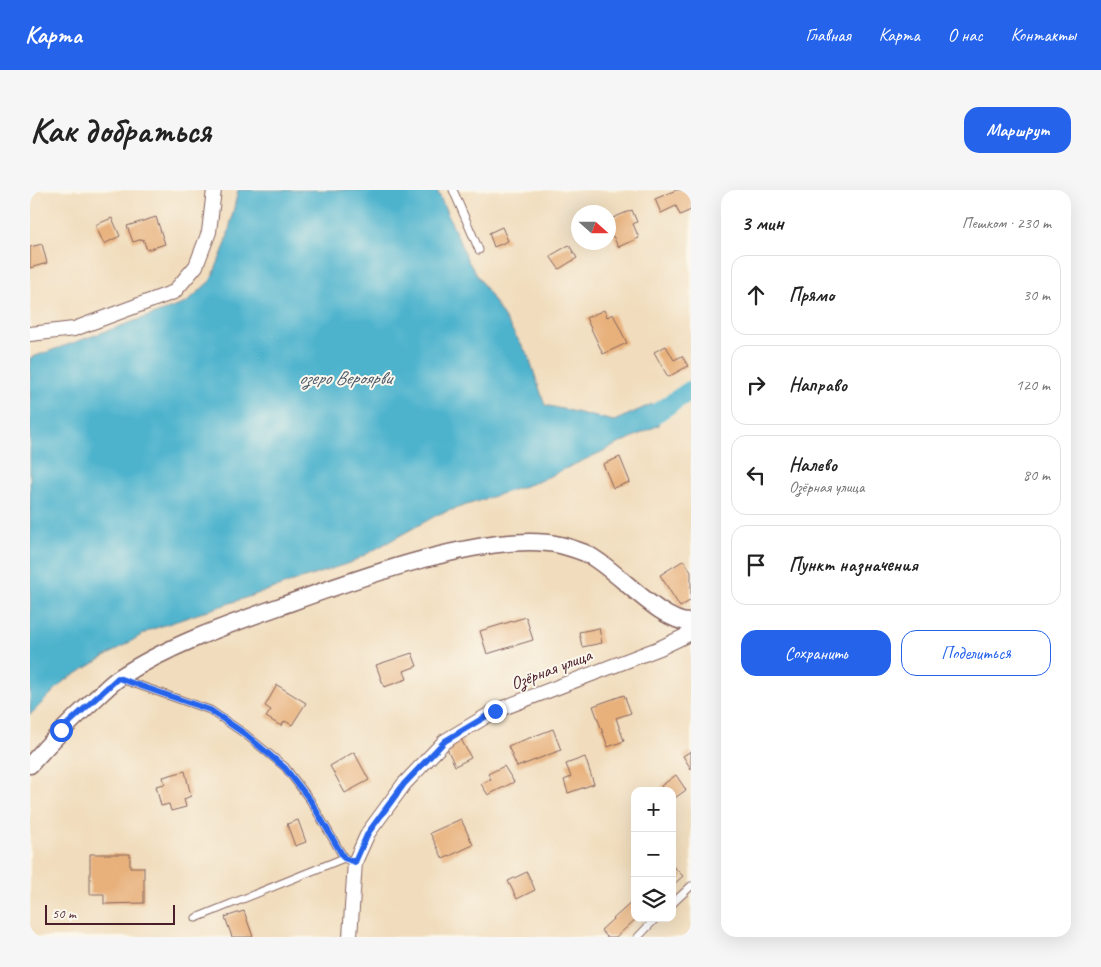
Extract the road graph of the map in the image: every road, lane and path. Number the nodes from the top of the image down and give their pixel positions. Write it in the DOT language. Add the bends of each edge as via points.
graph roads {
  1 [pos="214,190"];
  2 [pos="453,190"];
  3 [pos="479,250"];
  4 [pos="30,334"];
  5 [pos="691,622"];
  6 [pos="691,633"];
  7 [pos="118,678"];
  8 [pos="30,765"];
  9 [pos="350,860"];
  10 [pos="691,886"];
  11 [pos="676,900"];
  12 [pos="196,918"];
  13 [pos="652,922"];
  14 [pos="350,937"];
  15 [pos="638,937"];
  1 -- 4 [label="street" via="209,232 196,266 174,292 74,329"];
  2 -- 3 [label="lane"];
  5 -- 7 [label="street" via="681,623 586,554 559,545 535,542 492,544 351,580 200,635"];
  6 -- 9 [label="street, Озёрная улица" via="495,711 445,741 404,784"];
  7 -- 8 [label="street" via="61,730"];
  7 -- 9 [label="lane" via="210,710 245,734 285,768"];
  9 -- 12 [label="lane"];
  9 -- 14 [label="street, Озёрная улица"];
  10 -- 11 [label="lane"];
  13 -- 15 [label="lane"];
}
